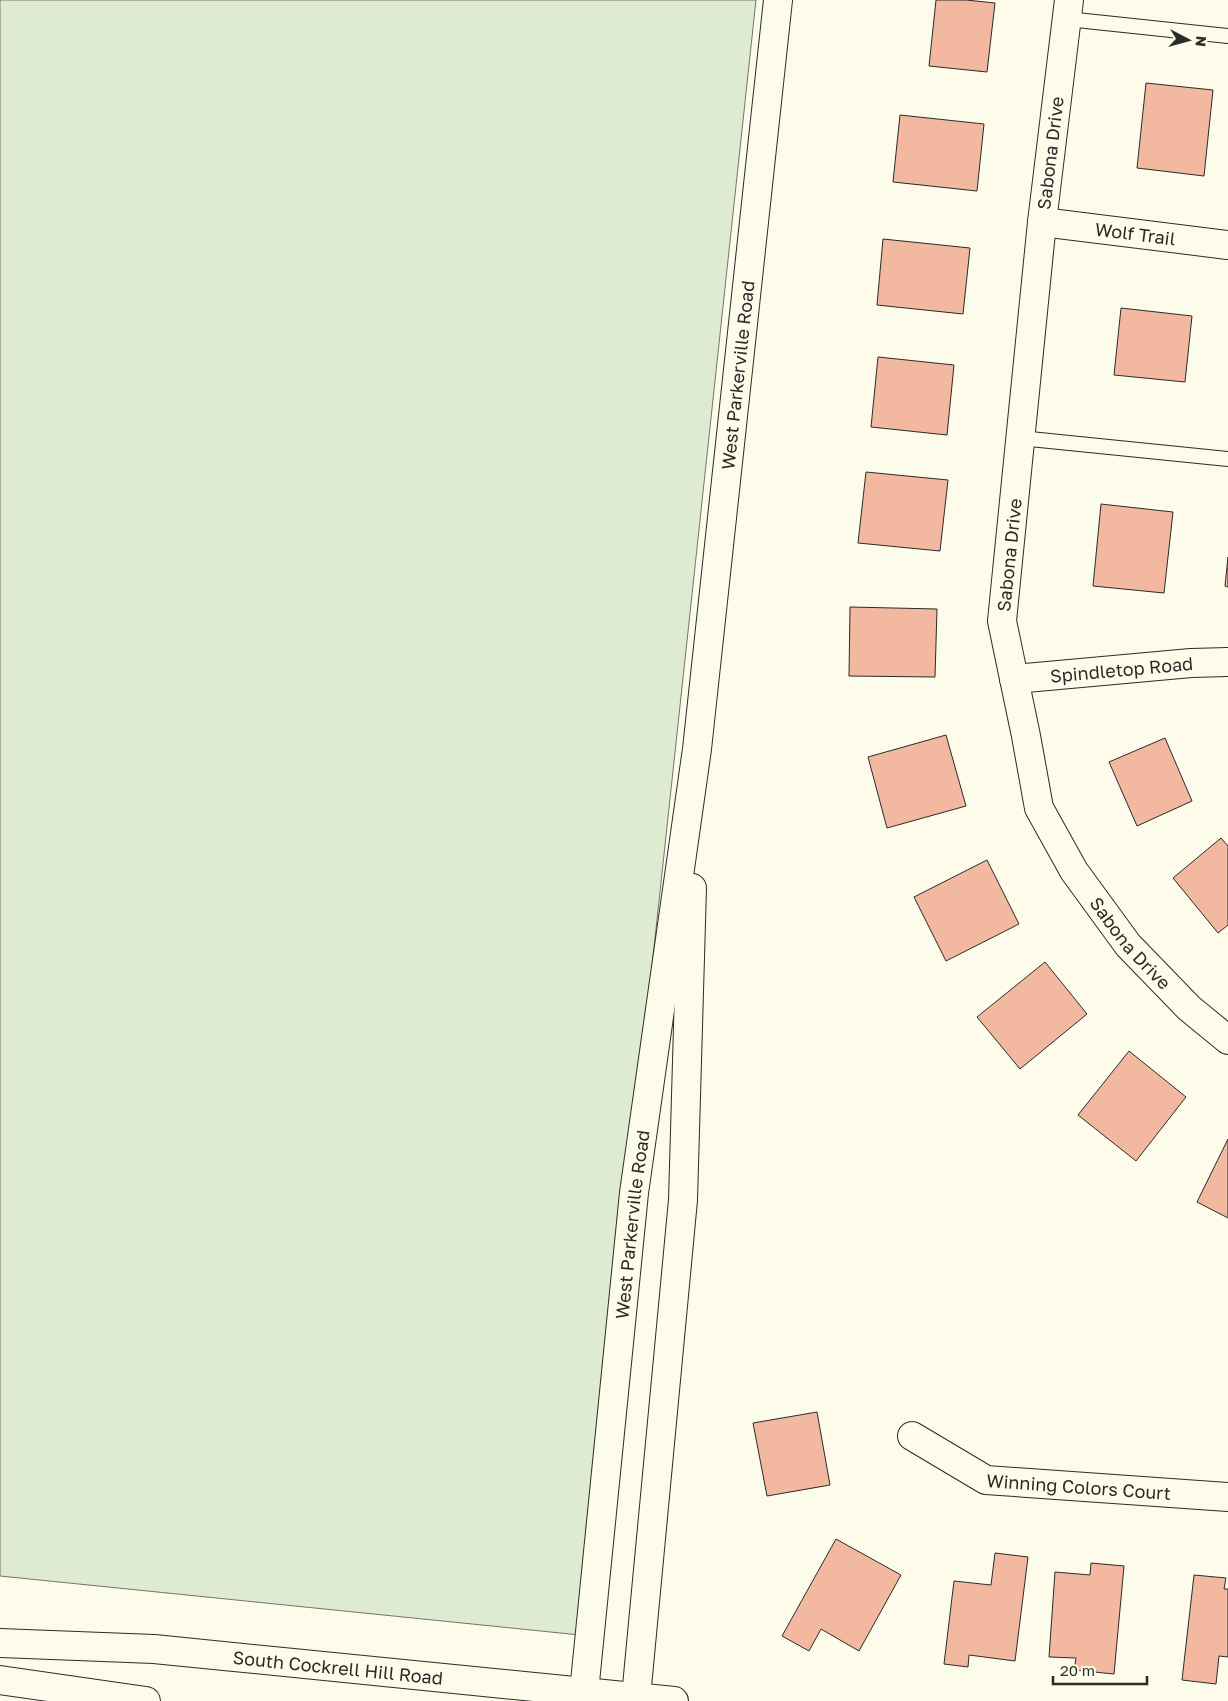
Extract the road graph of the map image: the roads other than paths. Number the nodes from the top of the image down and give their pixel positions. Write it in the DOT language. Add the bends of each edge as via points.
graph roads {
  1 [pos="778,0"];
  2 [pos="1068,10"];
  3 [pos="1228,36"];
  4 [pos="1042,222"];
  5 [pos="1228,245"];
  6 [pos="1020,438"];
  7 [pos="1228,459"];
  8 [pos="1228,662"];
  9 [pos="1014,679"];
  10 [pos="697,749"];
  11 [pos="1228,1040"];
  12 [pos="912,1436"];
  13 [pos="1228,1497"];
  14 [pos="0,1643"];
  15 [pos="0,1680"];
  16 [pos="584,1697"];
  17 [pos="635,1699"];
  18 [pos="146,1701"];
  19 [pos="674,1701"];
  1 -- 10 [label="street, West Parkerville Road"];
  2 -- 3 [label="lane"];
  2 -- 4 [label="street, Sabona Drive"];
  4 -- 5 [label="street, Wolf Trail"];
  4 -- 6 [label="street, Sabona Drive"];
  6 -- 7 [label="lane"];
  6 -- 9 [label="street, Sabona Drive" via="1002,621"];
  8 -- 9 [label="street, Spindletop Road"];
  9 -- 11 [label="street, Sabona Drive" via="1039,808 1074,871 1128,945 1189,1008"];
  10 -- 16 [label="street, West Parkerville Road" via="634,1192"];
  10 -- 17 [label="street, West Parkerville Road" via="683,1200"];
  12 -- 13 [label="street, Winning Colors Court" via="986,1480"];
  14 -- 16 [label="street, South Cockrell Hill Road" via="154,1649"];
  15 -- 18 [label="street"];
  16 -- 17 [label="street, South Cockrell Hill Road"];
  17 -- 19 [label="street, South Cockrell Hill Road"];
}
